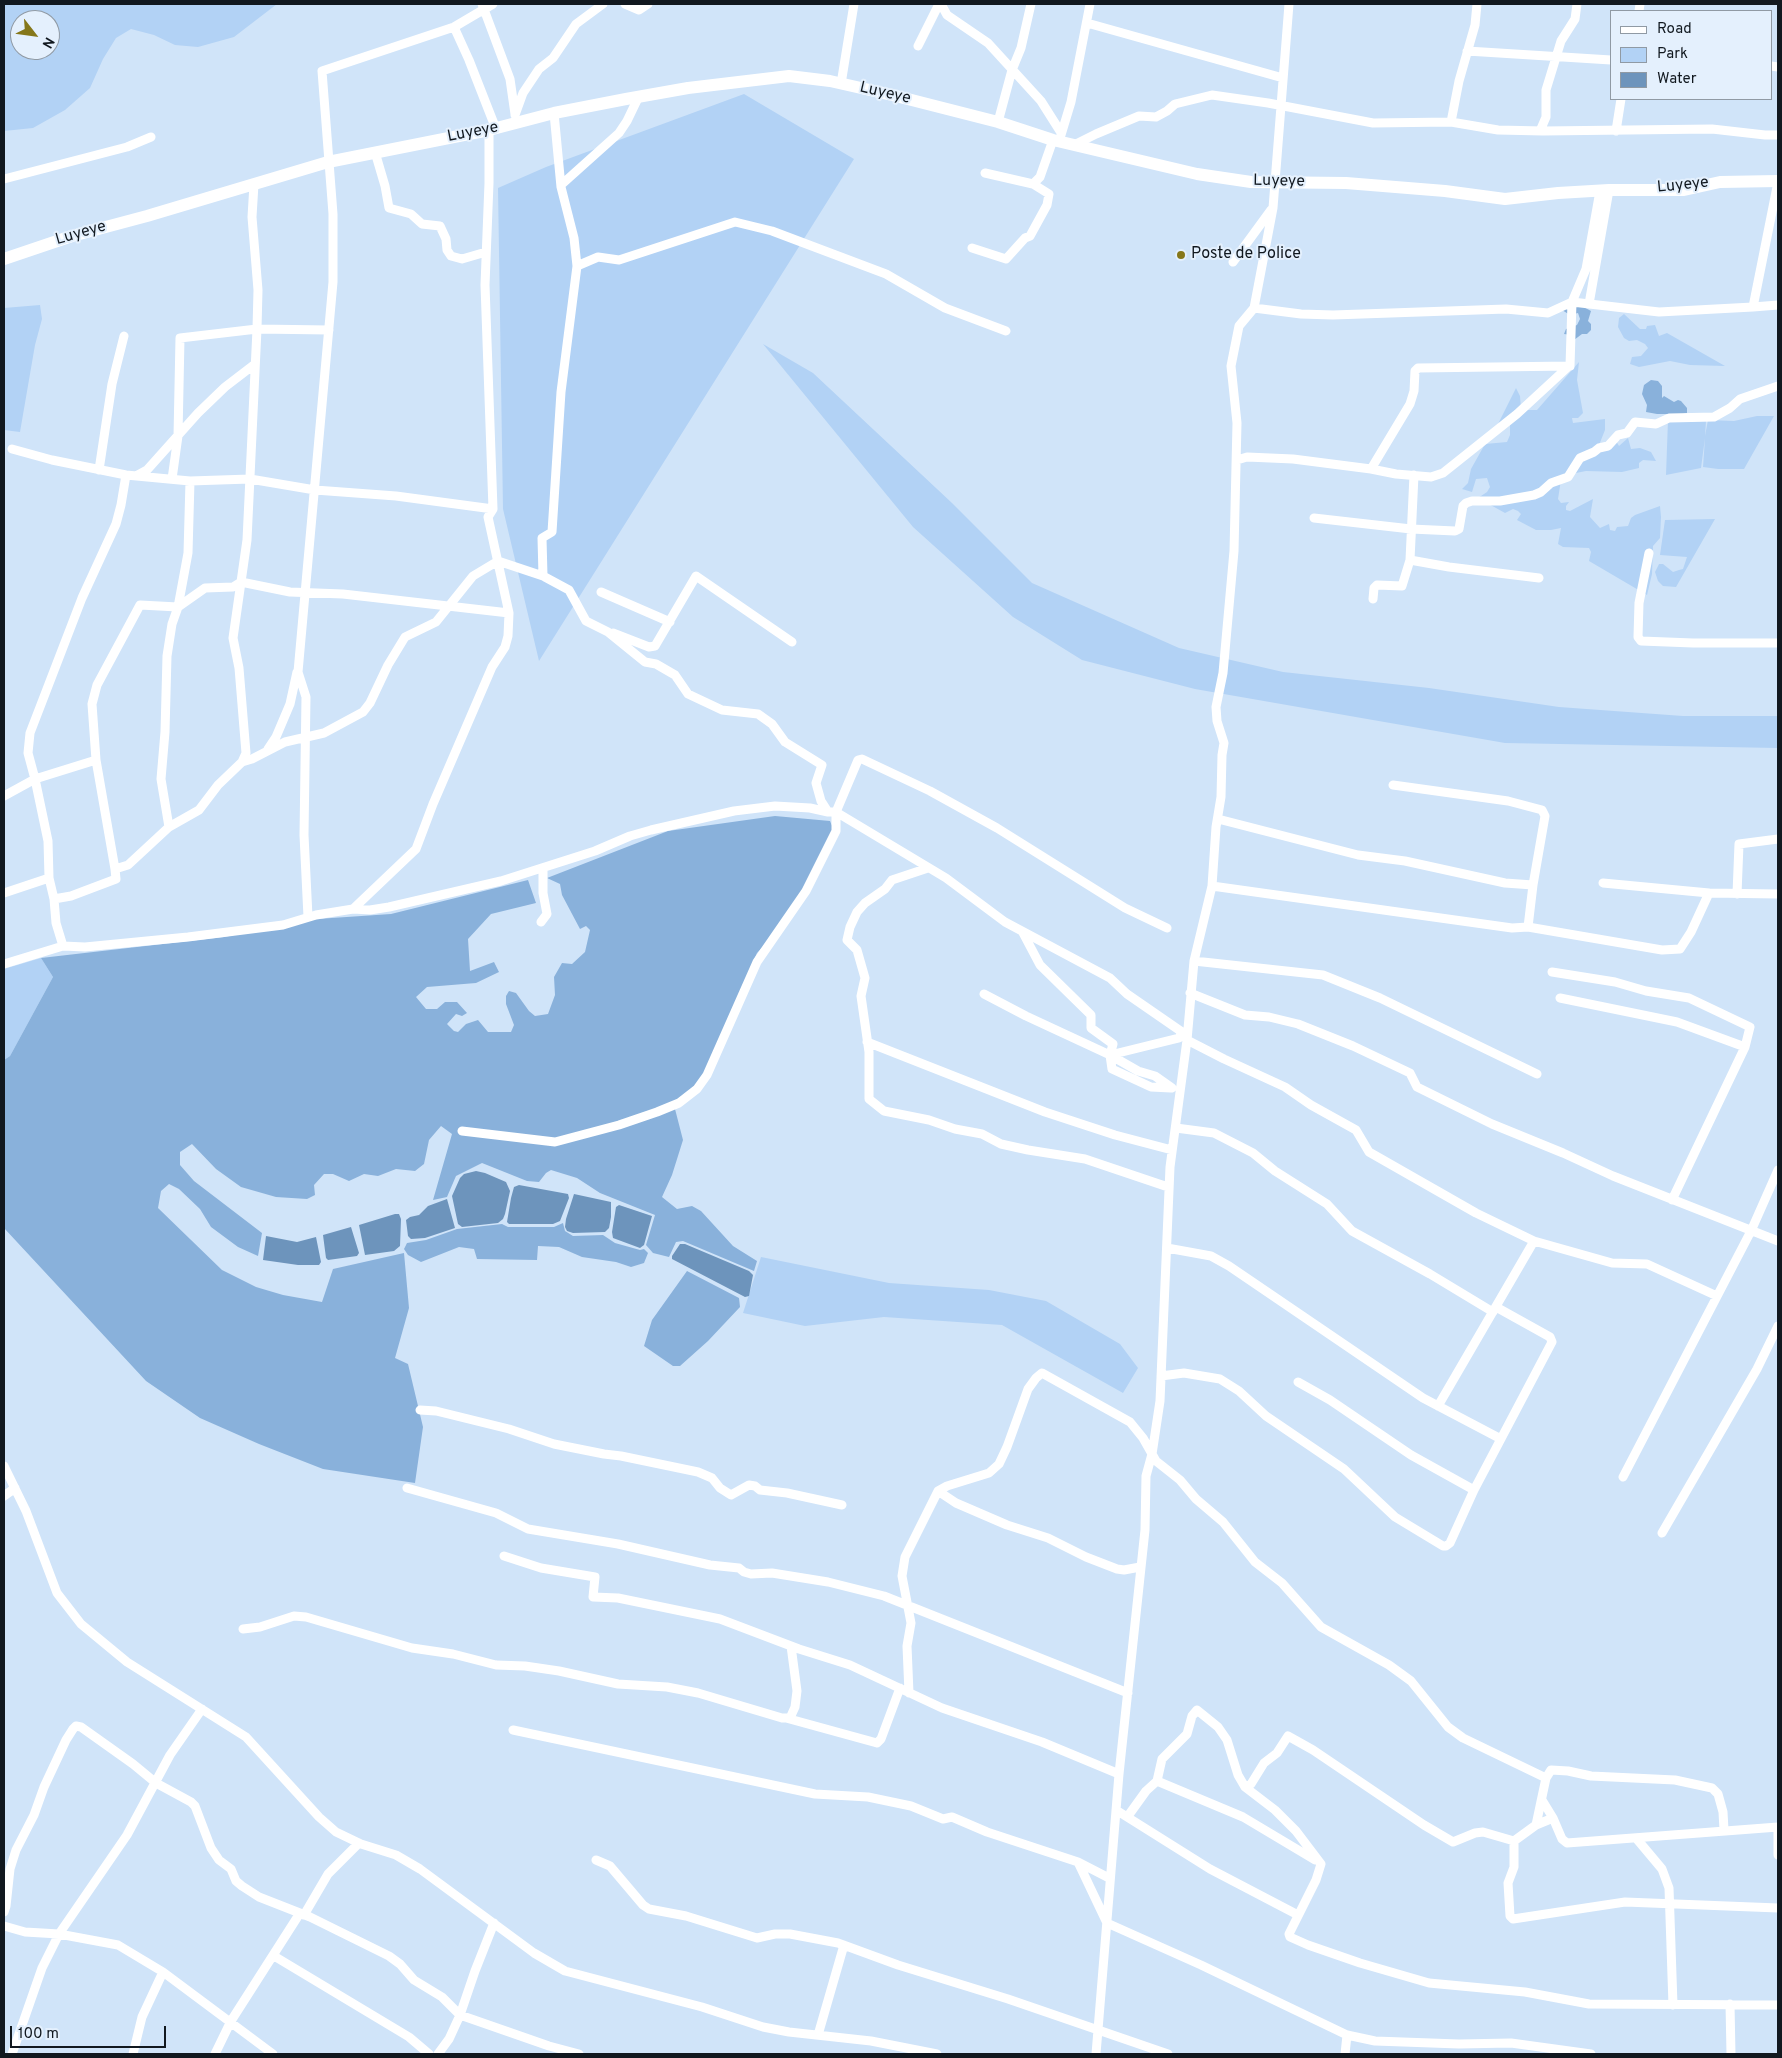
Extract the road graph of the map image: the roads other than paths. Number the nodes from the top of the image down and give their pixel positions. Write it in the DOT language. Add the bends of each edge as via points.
graph roads {
  1 [pos="493,4"];
  2 [pos="603,4"];
  3 [pos="625,4"];
  4 [pos="648,4"];
  5 [pos="854,4"];
  6 [pos="940,4"];
  7 [pos="1032,4"];
  8 [pos="1090,4"];
  9 [pos="1289,4"];
  10 [pos="1477,4"];
  11 [pos="1577,4"];
  12 [pos="483,7"];
  13 [pos="1087,23"];
  14 [pos="454,27"];
  15 [pos="918,46"];
  16 [pos="1467,51"];
  17 [pos="1557,58"];
  18 [pos="1610,60"];
  19 [pos="1012,70"];
  20 [pos="1282,78"];
  21 [pos="840,84"];
  22 [pos="639,96"];
  23 [pos="1621,100"];
  24 [pos="1280,105"];
  25 [pos="554,113"];
  26 [pos="515,119"];
  27 [pos="998,122"];
  28 [pos="1451,122"];
  29 [pos="492,129"];
  30 [pos="1540,131"];
  31 [pos="1616,131"];
  32 [pos="1778,135"];
  33 [pos="151,137"];
  34 [pos="1058,138"];
  35 [pos="1074,145"];
  36 [pos="375,152"];
  37 [pos="328,162"];
  38 [pos="985,172"];
  39 [pos="4,179"];
  40 [pos="1778,181"];
  41 [pos="1274,183"];
  42 [pos="254,184"];
  43 [pos="1033,184"];
  44 [pos="561,185"];
  45 [pos="1604,190"];
  46 [pos="1273,208"];
  47 [pos="972,248"];
  48 [pos="486,252"];
  49 [pos="4,258"];
  50 [pos="1233,262"];
  51 [pos="577,266"];
  52 [pos="1572,302"];
  53 [pos="1590,304"];
  54 [pos="1778,305"];
  55 [pos="1753,307"];
  56 [pos="1254,308"];
  57 [pos="257,328"];
  58 [pos="329,330"];
  59 [pos="1006,331"];
  60 [pos="124,336"];
  61 [pos="255,364"];
  62 [pos="1569,366"];
  63 [pos="1778,386"];
  64 [pos="178,436"];
  65 [pos="12,449"];
  66 [pos="1236,460"];
  67 [pos="1371,469"];
  68 [pos="99,470"];
  69 [pos="1414,475"];
  70 [pos="130,476"];
  71 [pos="172,479"];
  72 [pos="250,479"];
  73 [pos="190,481"];
  74 [pos="315,490"];
  75 [pos="493,509"];
  76 [pos="1314,518"];
  77 [pos="1411,528"];
  78 [pos="1649,553"];
  79 [pos="1410,560"];
  80 [pos="498,561"];
  81 [pos="543,576"];
  82 [pos="1539,578"];
  83 [pos="241,582"];
  84 [pos="306,592"];
  85 [pos="601,592"];
  86 [pos="1373,599"];
  87 [pos="448,605"];
  88 [pos="178,607"];
  89 [pos="509,613"];
  90 [pos="670,622"];
  91 [pos="608,632"];
  92 [pos="792,642"];
  93 [pos="1778,642"];
  94 [pos="298,672"];
  95 [pos="305,738"];
  96 [pos="268,750"];
  97 [pos="96,760"];
  98 [pos="242,762"];
  99 [pos="36,779"];
  100 [pos="1393,785"];
  101 [pos="4,796"];
  102 [pos="832,812"];
  103 [pos="1218,819"];
  104 [pos="169,826"];
  105 [pos="1778,839"];
  106 [pos="543,868"];
  107 [pos="928,868"];
  108 [pos="115,869"];
  109 [pos="49,878"];
  110 [pos="1603,883"];
  111 [pos="1534,885"];
  112 [pos="1212,886"];
  113 [pos="4,893"];
  114 [pos="1709,894"];
  115 [pos="1737,894"];
  116 [pos="1778,894"];
  117 [pos="54,900"];
  118 [pos="353,909"];
  119 [pos="308,918"];
  120 [pos="541,922"];
  121 [pos="1528,927"];
  122 [pos="1167,928"];
  123 [pos="1022,931"];
  124 [pos="64,946"];
  125 [pos="1194,961"];
  126 [pos="4,964"];
  127 [pos="1552,972"];
  128 [pos="1190,993"];
  129 [pos="984,994"];
  130 [pos="1560,998"];
  131 [pos="1182,1032"];
  132 [pos="1188,1040"];
  133 [pos="867,1042"];
  134 [pos="1745,1047"];
  135 [pos="1110,1055"];
  136 [pos="1537,1074"];
  137 [pos="1180,1097"];
  138 [pos="1176,1128"];
  139 [pos="462,1131"];
  140 [pos="1172,1150"];
  141 [pos="1778,1170"];
  142 [pos="1168,1187"];
  143 [pos="1672,1200"];
  144 [pos="1751,1231"];
  145 [pos="1534,1241"];
  146 [pos="1778,1241"];
  147 [pos="1167,1248"];
  148 [pos="1717,1296"];
  149 [pos="1494,1310"];
  150 [pos="1778,1326"];
  151 [pos="1160,1376"];
  152 [pos="1298,1382"];
  153 [pos="1438,1406"];
  154 [pos="420,1410"];
  155 [pos="1501,1439"];
  156 [pos="1152,1454"];
  157 [pos="4,1466"];
  158 [pos="1622,1477"];
  159 [pos="15,1488"];
  160 [pos="407,1488"];
  161 [pos="1474,1490"];
  162 [pos="938,1492"];
  163 [pos="4,1496"];
  164 [pos="842,1505"];
  165 [pos="1662,1533"];
  166 [pos="504,1556"];
  167 [pos="1140,1567"];
  168 [pos="907,1603"];
  169 [pos="243,1629"];
  170 [pos="791,1646"];
  171 [pos="900,1688"];
  172 [pos="909,1693"];
  173 [pos="1128,1693"];
  174 [pos="202,1709"];
  175 [pos="786,1718"];
  176 [pos="513,1730"];
  177 [pos="1119,1774"];
  178 [pos="1546,1778"];
  179 [pos="1157,1781"];
  180 [pos="156,1783"];
  181 [pos="1245,1787"];
  182 [pos="1542,1800"];
  183 [pos="1116,1810"];
  184 [pos="1128,1816"];
  185 [pos="1553,1818"];
  186 [pos="1536,1825"];
  187 [pos="1778,1827"];
  188 [pos="1724,1830"];
  189 [pos="1636,1838"];
  190 [pos="1514,1841"];
  191 [pos="359,1843"];
  192 [pos="1778,1856"];
  193 [pos="596,1860"];
  194 [pos="1078,1862"];
  195 [pos="1317,1862"];
  196 [pos="1109,1878"];
  197 [pos="6,1881"];
  198 [pos="1671,1904"];
  199 [pos="1778,1908"];
  200 [pos="4,1912"];
  201 [pos="302,1914"];
  202 [pos="1298,1915"];
  203 [pos="1107,1922"];
  204 [pos="494,1923"];
  205 [pos="4,1926"];
  206 [pos="59,1934"];
  207 [pos="844,1945"];
  208 [pos="274,1956"];
  209 [pos="163,1972"];
  210 [pos="1730,2004"];
  211 [pos="1672,2005"];
  212 [pos="1778,2005"];
  213 [pos="460,2015"];
  214 [pos="231,2021"];
  215 [pos="1098,2030"];
  216 [pos="818,2035"];
  217 [pos="1347,2035"];
  218 [pos="12,2054"];
  219 [pos="133,2054"];
  220 [pos="215,2054"];
  221 [pos="273,2054"];
  222 [pos="429,2054"];
  223 [pos="438,2054"];
  224 [pos="580,2054"];
  225 [pos="937,2054"];
  226 [pos="1096,2054"];
  227 [pos="1168,2054"];
  228 [pos="1345,2054"];
  229 [pos="1591,2054"];
  230 [pos="1731,2054"];
  1 -- 12 [label="street"];
  2 -- 26 [label="street" via="576,24 553,58 539,69 523,93"];
  3 -- 4 [label="street" via="640,10"];
  5 -- 21 [label="street"];
  6 -- 15 [label="street"];
  6 -- 19 [label="street" via="947,15 988,43"];
  7 -- 19 [label="street"];
  8 -- 13 [label="street"];
  9 -- 20 [label="street"];
  10 -- 16 [label="street"];
  11 -- 17 [label="street" via="1575,19 1564,35"];
  12 -- 14 [label="street"];
  12 -- 26 [label="street" via="510,79"];
  13 -- 20 [label="street"];
  13 -- 34 [label="street" via="1071,102"];
  14 -- 29 [label="street" via="469,60"];
  14 -- 37 [label="street" via="322,71"];
  16 -- 17 [label="street"];
  16 -- 28 [label="street"];
  17 -- 18 [label="street"];
  17 -- 30 [label="street" via="1546,90 1547,111"];
  19 -- 27 [label="street"];
  19 -- 34 [label="street" via="1041,102"];
  20 -- 24 [label="street"];
  21 -- 22 [label="street, Luyeye" via="789,76"];
  21 -- 27 [label="street, Luyeye"];
  22 -- 25 [label="street, Luyeye"];
  22 -- 44 [label="street" via="619,132"];
  23 -- 31 [label="street"];
  24 -- 28 [label="street" via="1373,123"];
  24 -- 35 [label="street" via="1212,95 1175,104 1156,117 1139,116"];
  24 -- 41 [label="street"];
  25 -- 26 [label="street, Luyeye"];
  25 -- 44 [label="street"];
  26 -- 29 [label="street, Luyeye"];
  27 -- 34 [label="street, Luyeye"];
  28 -- 30 [label="street" via="1498,130"];
  29 -- 36 [label="street, Luyeye"];
  29 -- 48 [label="street"];
  30 -- 31 [label="street"];
  31 -- 32 [label="street" via="1712,129"];
  33 -- 39 [label="street" via="127,147"];
  34 -- 35 [label="street, Luyeye"];
  34 -- 43 [label="street" via="1040,177"];
  35 -- 41 [label="street, Luyeye" via="1197,174"];
  36 -- 37 [label="street, Luyeye"];
  36 -- 48 [label="street" via="389,208 411,214 422,224 440,226 451,256 462,259"];
  37 -- 42 [label="street, Luyeye"];
  37 -- 58 [label="street" via="333,214"];
  38 -- 43 [label="street"];
  40 -- 45 [label="street, Luyeye" via="1720,182 1684,190"];
  40 -- 55 [label="street"];
  41 -- 45 [label="street, Luyeye" via="1346,183 1445,191 1505,200"];
  41 -- 46 [label="street"];
  42 -- 49 [label="street, Luyeye"];
  42 -- 57 [label="street" via="252,217 258,290"];
  43 -- 47 [label="street" via="1049,194 1047,205 1030,236 1006,259"];
  44 -- 51 [label="street"];
  45 -- 52 [label="street" via="1586,269"];
  45 -- 53 [label="street"];
  46 -- 50 [label="street"];
  46 -- 56 [label="street"];
  48 -- 75 [label="street"];
  51 -- 59 [label="street" via="598,257 619,260 735,222 772,231 886,274 945,308"];
  51 -- 81 [label="street" via="561,392 552,532 542,538"];
  52 -- 53 [label="street"];
  52 -- 56 [label="street" via="1548,313 1506,309 1333,315"];
  52 -- 62 [label="street" via="1572,360"];
  53 -- 55 [label="street" via="1659,312"];
  54 -- 55 [label="street"];
  56 -- 66 [label="street" via="1239,326 1232,366 1238,423"];
  57 -- 58 [label="street"];
  57 -- 61 [label="street"];
  57 -- 64 [label="street" via="180,338"];
  58 -- 74 [label="street"];
  60 -- 68 [label="street" via="112,384"];
  61 -- 64 [label="street" via="198,413"];
  61 -- 72 [label="street"];
  62 -- 67 [label="street" via="1418,368 1410,404"];
  62 -- 69 [label="street" via="1511,419 1443,473"];
  63 -- 77 [label="street" via="1740,399 1714,416 1669,418 1656,424 1635,422 1627,433 1618,435 1608,446 1580,458 1568,477 1551,483 1534,495 1466,503 1462,506 1459,529 1455,531"];
  64 -- 70 [label="street" via="147,470"];
  64 -- 71 [label="street"];
  65 -- 68 [label="street"];
  66 -- 67 [label="street" via="1247,457 1293,459"];
  66 -- 103 [label="street" via="1232,585 1216,708 1224,743"];
  67 -- 69 [label="street"];
  68 -- 70 [label="street"];
  69 -- 77 [label="street"];
  70 -- 71 [label="street"];
  70 -- 99 [label="street" via="116,524 82,598 30,733 28,752"];
  71 -- 73 [label="street"];
  72 -- 73 [label="street"];
  72 -- 74 [label="street"];
  72 -- 83 [label="street"];
  73 -- 88 [label="street" via="188,553"];
  74 -- 75 [label="street" via="396,496"];
  74 -- 84 [label="street"];
  75 -- 80 [label="street" via="488,516"];
  76 -- 77 [label="street"];
  77 -- 79 [label="street"];
  78 -- 93 [label="street" via="1639,603 1638,637 1641,641"];
  79 -- 82 [label="street"];
  79 -- 86 [label="street" via="1402,586 1377,585"];
  80 -- 81 [label="street"];
  80 -- 87 [label="street" via="473,576"];
  80 -- 89 [label="street"];
  81 -- 91 [label="street" via="569,590 583,619"];
  83 -- 84 [label="street"];
  83 -- 88 [label="street" via="233,587 205,588"];
  83 -- 98 [label="street" via="233,638 246,753"];
  84 -- 87 [label="street"];
  84 -- 94 [label="street"];
  85 -- 90 [label="street"];
  87 -- 89 [label="street"];
  87 -- 95 [label="street" via="436,622 406,637 366,709 329,731"];
  88 -- 97 [label="street" via="140,605 97,684 92,704"];
  88 -- 104 [label="street" via="167,656 161,779"];
  89 -- 118 [label="street" via="505,647 492,667 416,849"];
  90 -- 91 [label="street" via="653,648"];
  90 -- 92 [label="street" via="697,577"];
  91 -- 102 [label="street" via="646,662 675,675 691,697 722,710 758,714 772,724 785,742 822,765 816,783 822,802"];
  94 -- 95 [label="street" via="306,697"];
  94 -- 96 [label="street" via="290,704"];
  95 -- 96 [label="street"];
  95 -- 119 [label="street" via="304,835"];
  96 -- 98 [label="street"];
  97 -- 99 [label="street"];
  97 -- 108 [label="street"];
  98 -- 104 [label="street" via="218,785 199,810"];
  99 -- 101 [label="street"];
  99 -- 109 [label="street" via="48,841"];
  100 -- 111 [label="street" via="1508,801 1542,810 1545,816"];
  102 -- 106 [label="street" via="775,806 734,811 644,832"];
  102 -- 107 [label="street"];
  102 -- 122 [label="street" via="858,760 862,758 979,818 1125,908"];
  102 -- 139 [label="street" via="836,831 825,856 806,891 757,962 707,1075 697,1089 679,1104 556,1142"];
  103 -- 111 [label="street" via="1358,855 1405,861 1505,883"];
  103 -- 112 [label="street"];
  104 -- 108 [label="street" via="128,865"];
  105 -- 115 [label="street" via="1739,844"];
  106 -- 118 [label="street" via="502,881 389,907"];
  106 -- 120 [label="street" via="547,914"];
  107 -- 123 [label="street"];
  107 -- 133 [label="street" via="892,880 865,903 850,927 847,940 857,950 865,978 861,996"];
  108 -- 117 [label="street" via="116,880"];
  109 -- 113 [label="street"];
  109 -- 117 [label="street"];
  110 -- 114 [label="street"];
  111 -- 121 [label="street"];
  112 -- 121 [label="street" via="1502,927"];
  112 -- 125 [label="street"];
  114 -- 115 [label="street"];
  114 -- 121 [label="street" via="1680,949 1662,950"];
  115 -- 116 [label="street"];
  117 -- 124 [label="street" via="56,923"];
  118 -- 119 [label="street"];
  119 -- 124 [label="street" via="283,925 188,937 85,947"];
  123 -- 131 [label="street" via="1110,978 1127,994"];
  123 -- 135 [label="street" via="1040,965 1091,1015 1091,1028 1113,1044"];
  124 -- 126 [label="street"];
  125 -- 128 [label="street"];
  125 -- 136 [label="street" via="1323,975 1380,998"];
  127 -- 134 [label="street" via="1689,998 1750,1027"];
  128 -- 132 [label="street"];
  128 -- 143 [label="street" via="1245,1015 1298,1024 1354,1046 1410,1073 1417,1087 1466,1112"];
  129 -- 135 [label="street"];
  130 -- 134 [label="street" via="1677,1022"];
  131 -- 132 [label="street"];
  131 -- 135 [label="street" via="1179,1038"];
  132 -- 137 [label="street"];
  132 -- 145 [label="street" via="1285,1087 1356,1130 1369,1152 1476,1213"];
  133 -- 140 [label="street" via="1045,1112"];
  133 -- 142 [label="street" via="869,1099 884,1112 982,1134 1001,1144 1085,1158"];
  134 -- 143 [label="street"];
  135 -- 137 [label="street" via="1138,1071 1155,1076"];
  137 -- 138 [label="street"];
  138 -- 140 [label="street"];
  138 -- 149 [label="street" via="1214,1133 1253,1153 1327,1204 1352,1232"];
  140 -- 142 [label="street"];
  141 -- 144 [label="street"];
  142 -- 147 [label="street"];
  143 -- 144 [label="street"];
  144 -- 146 [label="street"];
  144 -- 148 [label="street"];
  145 -- 148 [label="street" via="1612,1263 1647,1264"];
  145 -- 149 [label="street"];
  147 -- 151 [label="street"];
  147 -- 153 [label="street" via="1211,1256 1229,1266"];
  148 -- 158 [label="street"];
  149 -- 153 [label="street"];
  149 -- 155 [label="street" via="1550,1337 1552,1342"];
  150 -- 165 [label="street" via="1757,1370"];
  151 -- 156 [label="street" via="1160,1401"];
  151 -- 161 [label="street" via="1184,1373 1220,1379 1239,1391 1266,1416 1344,1469 1395,1517 1443,1546 1450,1543"];
  152 -- 161 [label="street" via="1411,1455"];
  153 -- 155 [label="street"];
  154 -- 164 [label="street" via="509,1429 554,1444 698,1472 712,1478 731,1495 748,1485"];
  155 -- 161 [label="street"];
  156 -- 162 [label="street" via="1130,1422 1042,1373 1028,1389 999,1464 989,1473"];
  156 -- 167 [label="street" via="1146,1476 1145,1530"];
  156 -- 178 [label="street" via="1196,1500 1223,1522 1254,1562 1282,1583 1321,1627 1411,1681 1448,1727 1463,1738"];
  157 -- 159 [label="street"];
  159 -- 163 [label="street"];
  159 -- 174 [label="street" via="57,1593 81,1624 127,1662"];
  160 -- 168 [label="street" via="496,1513 528,1529 739,1568 752,1574 772,1573 828,1582"];
  162 -- 167 [label="street" via="956,1503 1118,1569"];
  162 -- 168 [label="street" via="905,1557 902,1576"];
  166 -- 170 [label="street" via="541,1568 595,1577 593,1597 618,1598 720,1619"];
  167 -- 173 [label="street"];
  168 -- 172 [label="street" via="911,1623"];
  168 -- 173 [label="street"];
  169 -- 175 [label="street" via="294,1616 306,1617 412,1648 496,1665 560,1670 618,1684 667,1687"];
  170 -- 171 [label="street" via="850,1665"];
  170 -- 175 [label="street" via="797,1691 794,1711 790,1718"];
  171 -- 172 [label="street"];
  171 -- 175 [label="street" via="877,1743"];
  172 -- 177 [label="street"];
  173 -- 177 [label="street"];
  174 -- 180 [label="street" via="170,1755"];
  174 -- 191 [label="street" via="246,1737 319,1817 336,1832"];
  176 -- 194 [label="street" via="815,1794 868,1797 911,1806 943,1819 952,1817"];
  177 -- 183 [label="street"];
  178 -- 182 [label="street"];
  178 -- 188 [label="street" via="1551,1770 1568,1771 1591,1776 1675,1780 1712,1788 1718,1794"];
  179 -- 181 [label="street" via="1162,1759 1186,1734 1197,1710 1228,1740 1238,1775"];
  179 -- 184 [label="street"];
  179 -- 195 [label="street" via="1243,1817"];
  180 -- 197 [label="street" via="107,1745 76,1726 47,1779"];
  180 -- 201 [label="street" via="195,1806 211,1848 231,1869 236,1882 259,1896"];
  180 -- 206 [label="street" via="127,1835"];
  181 -- 190 [label="street" via="1264,1763 1277,1753 1288,1736 1453,1842 1483,1832"];
  181 -- 195 [label="street" via="1296,1831"];
  182 -- 185 [label="street"];
  182 -- 186 [label="street"];
  183 -- 184 [label="street"];
  183 -- 196 [label="street"];
  184 -- 202 [label="street" via="1210,1869"];
  185 -- 186 [label="street"];
  185 -- 189 [label="street" via="1567,1843"];
  186 -- 190 [label="street"];
  187 -- 188 [label="street"];
  187 -- 192 [label="street"];
  188 -- 189 [label="street"];
  189 -- 198 [label="street" via="1662,1869"];
  190 -- 198 [label="street" via="1514,1867 1508,1883 1510,1916 1513,1919 1625,1902"];
  191 -- 201 [label="street" via="328,1874"];
  191 -- 204 [label="street" via="385,1850 412,1865"];
  193 -- 207 [label="street" via="610,1866 649,1908 756,1938 790,1934"];
  194 -- 196 [label="street"];
  194 -- 203 [label="street"];
  195 -- 202 [label="street" via="1321,1866"];
  196 -- 203 [label="street"];
  197 -- 200 [label="street"];
  198 -- 199 [label="street"];
  198 -- 211 [label="street"];
  201 -- 208 [label="street"];
  201 -- 213 [label="street" via="389,1956 414,1980 442,1996"];
  202 -- 211 [label="street" via="1290,1937 1351,1960 1429,1982 1525,1992 1589,2004"];
  203 -- 215 [label="street"];
  203 -- 217 [label="street"];
  204 -- 213 [label="street"];
  204 -- 216 [label="street" via="565,1971 702,2007 763,2027"];
  205 -- 206 [label="street" via="25,1932"];
  206 -- 209 [label="street" via="118,1945"];
  206 -- 218 [label="street" via="42,1968"];
  207 -- 215 [label="street"];
  207 -- 216 [label="street"];
  208 -- 214 [label="street"];
  208 -- 222 [label="street" via="409,2037"];
  209 -- 214 [label="street"];
  209 -- 219 [label="street" via="142,2017"];
  210 -- 211 [label="street"];
  210 -- 212 [label="street"];
  210 -- 230 [label="street"];
  213 -- 223 [label="street"];
  213 -- 224 [label="street"];
  214 -- 220 [label="street"];
  214 -- 221 [label="street"];
  215 -- 226 [label="street"];
  215 -- 227 [label="street"];
  216 -- 225 [label="street" via="892,2044"];
  217 -- 228 [label="street"];
  217 -- 229 [label="street" via="1375,2041 1511,2044"];
}
